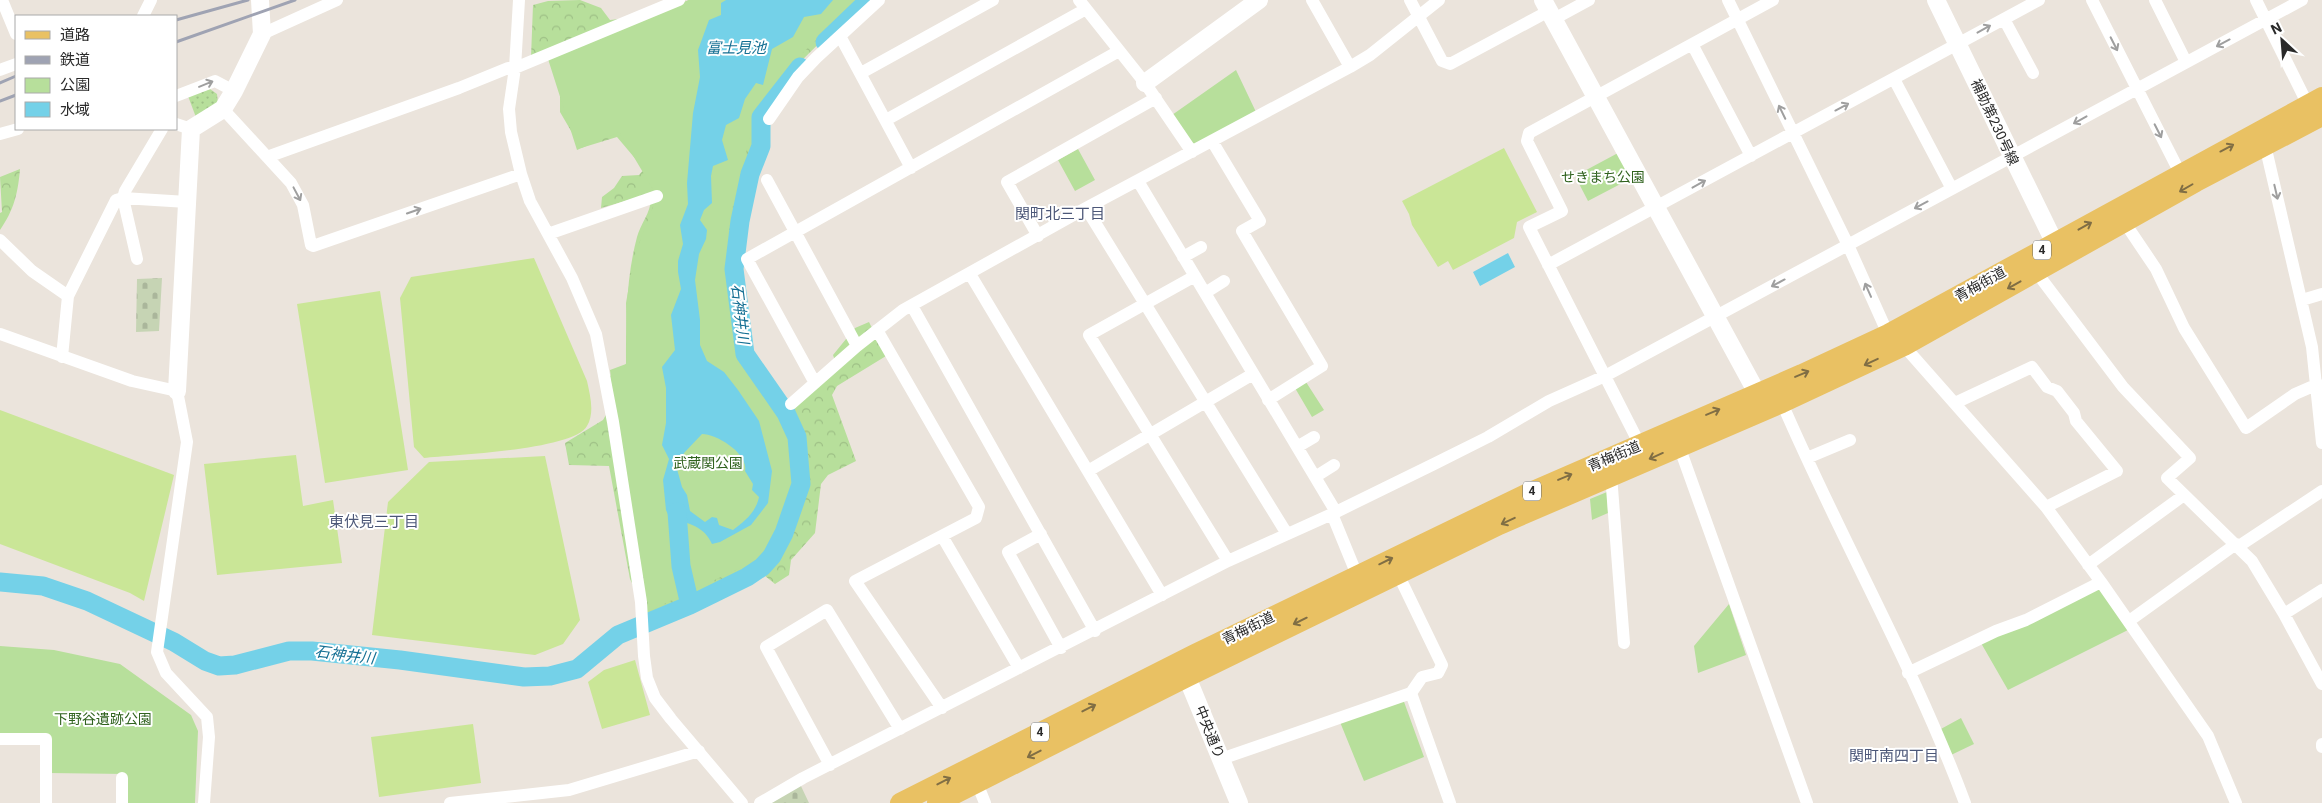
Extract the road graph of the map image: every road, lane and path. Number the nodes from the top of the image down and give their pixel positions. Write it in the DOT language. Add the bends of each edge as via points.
graph roads {
  1 [pos="2,0"];
  2 [pos="152,0"];
  3 [pos="260,0"];
  4 [pos="337,0"];
  5 [pos="520,0"];
  6 [pos="679,0"];
  7 [pos="879,0"];
  8 [pos="993,0"];
  9 [pos="1259,0"];
  10 [pos="1312,0"];
  11 [pos="1410,0"];
  12 [pos="1439,0"];
  13 [pos="1589,0"];
  14 [pos="1728,0"];
  15 [pos="1773,0"];
  16 [pos="1936,0"];
  17 [pos="2039,0"];
  18 [pos="2092,0"];
  19 [pos="2155,0"];
  20 [pos="2256,0"];
  21 [pos="2302,0"];
  22 [pos="1084,3"];
  23 [pos="1549,10"];
  24 [pos="144,15"];
  25 [pos="1419,16"];
  26 [pos="1737,19"];
  27 [pos="2004,19"];
  28 [pos="2266,20"];
  29 [pos="15,32"];
  30 [pos="262,34"];
  31 [pos="840,36"];
  32 [pos="1692,44"];
  33 [pos="1958,44"];
  34 [pos="1119,51"];
  35 [pos="2186,62"];
  36 [pos="15,64"];
  37 [pos="1350,66"];
  38 [pos="516,68"];
  39 [pos="0,70"];
  40 [pos="861,73"];
  41 [pos="2032,74"];
  42 [pos="1894,79"];
  43 [pos="2136,89"];
  44 [pos="234,91"];
  45 [pos="1151,91"];
  46 [pos="178,95"];
  47 [pos="1595,96"];
  48 [pos="2317,106"];
  49 [pos="223,109"];
  50 [pos="769,119"];
  51 [pos="886,120"];
  52 [pos="184,126"];
  53 [pos="15,130"];
  54 [pos="161,130"];
  55 [pos="0,134"];
  56 [pos="1792,134"];
  57 [pos="1212,141"];
  58 [pos="2265,145"];
  59 [pos="1192,152"];
  60 [pos="1751,156"];
  61 [pos="267,157"];
  62 [pos="2012,157"];
  63 [pos="912,168"];
  64 [pos="2180,173"];
  65 [pos="521,174"];
  66 [pos="766,180"];
  67 [pos="1138,181"];
  68 [pos="1952,189"];
  69 [pos="657,196"];
  70 [pos="123,198"];
  71 [pos="187,202"];
  72 [pos="1656,207"];
  73 [pos="1086,208"];
  74 [pos="2125,223"];
  75 [pos="794,233"];
  76 [pos="548,234"];
  77 [pos="1038,236"];
  78 [pos="0,240"];
  79 [pos="1848,245"];
  80 [pos="1201,246"];
  81 [pos="2058,251"];
  82 [pos="1183,257"];
  83 [pos="137,259"];
  84 [pos="1548,265"];
  85 [pos="2037,273"];
  86 [pos="970,274"];
  87 [pos="1194,276"];
  88 [pos="1224,281"];
  89 [pos="1205,293"];
  90 [pos="2322,294"];
  91 [pos="68,296"];
  92 [pos="2302,300"];
  93 [pos="1145,304"];
  94 [pos="912,306"];
  95 [pos="1715,317"];
  96 [pos="877,330"];
  97 [pos="0,334"];
  98 [pos="1896,340"];
  99 [pos="2317,345"];
  100 [pos="857,346"];
  101 [pos="62,357"];
  102 [pos="1253,374"];
  103 [pos="1605,376"];
  104 [pos="815,383"];
  105 [pos="2318,384"];
  106 [pos="177,391"];
  107 [pos="1757,393"];
  108 [pos="1268,400"];
  109 [pos="1206,401"];
  110 [pos="2320,402"];
  111 [pos="1782,403"];
  112 [pos="1955,403"];
  113 [pos="791,404"];
  114 [pos="1152,434"];
  115 [pos="1314,437"];
  116 [pos="1850,440"];
  117 [pos="2322,443"];
  118 [pos="1640,445"];
  119 [pos="1679,446"];
  120 [pos="1297,447"];
  121 [pos="1807,458"];
  122 [pos="1334,465"];
  123 [pos="1088,471"];
  124 [pos="1611,475"];
  125 [pos="1315,477"];
  126 [pos="2322,491"];
  127 [pos="2184,495"];
  128 [pos="2046,507"];
  129 [pos="1334,513"];
  130 [pos="1041,534"];
  131 [pos="1287,534"];
  132 [pos="942,536"];
  133 [pos="2238,545"];
  134 [pos="1228,561"];
  135 [pos="2088,565"];
  136 [pos="1398,574"];
  137 [pos="1357,575"];
  138 [pos="2101,582"];
  139 [pos="2322,590"];
  140 [pos="1162,595"];
  141 [pos="2284,614"];
  142 [pos="2129,621"];
  143 [pos="1095,631"];
  144 [pos="1624,643"];
  145 [pos="1061,648"];
  146 [pos="1217,652"];
  147 [pos="1019,668"];
  148 [pos="1184,669"];
  149 [pos="1908,673"];
  150 [pos="2322,684"];
  151 [pos="1412,693"];
  152 [pos="942,708"];
  153 [pos="900,729"];
  154 [pos="0,739"];
  155 [pos="699,752"];
  156 [pos="1221,759"];
  157 [pos="830,765"];
  158 [pos="122,778"];
  159 [pos="977,783"];
  160 [pos="46,803"];
  161 [pos="122,803"];
  162 [pos="204,803"];
  163 [pos="450,803"];
  164 [pos="742,803"];
  165 [pos="760,803"];
  166 [pos="900,803"];
  167 [pos="937,803"];
  168 [pos="985,803"];
  169 [pos="1239,803"];
  170 [pos="1450,803"];
  171 [pos="1807,803"];
  172 [pos="1965,803"];
  173 [pos="2236,803"];
  1 -- 29 [label="street"];
  2 -- 24 [label="street"];
  3 -- 30 [label="street"];
  4 -- 30 [label="street"];
  5 -- 38 [label="street"];
  6 -- 38 [label="street"];
  7 -- 31 [label="street"];
  8 -- 40 [label="street"];
  9 -- 45 [label="street"];
  10 -- 37 [label="street"];
  11 -- 25 [label="street"];
  12 -- 25 [label="street"];
  13 -- 23 [label="street"];
  14 -- 26 [label="street"];
  15 -- 26 [label="street"];
  16 -- 33 [label="street, 補助第230号線"];
  17 -- 27 [label="street"];
  18 -- 43 [label="street, one-way"];
  19 -- 35 [label="street"];
  20 -- 28 [label="street"];
  21 -- 28 [label="street"];
  22 -- 34 [label="street"];
  22 -- 51 [label="street"];
  23 -- 25 [label="street" via="1450,64 1442,61"];
  23 -- 47 [label="street"];
  25 -- 37 [label="street" via="1370,55"];
  26 -- 32 [label="street"];
  56 -- 26 [label="street, one-way"];
  33 -- 27 [label="street, one-way"];
  27 -- 41 [label="street"];
  28 -- 35 [label="street, one-way"];
  28 -- 48 [label="street"];
  30 -- 44 [label="street"];
  31 -- 40 [label="street"];
  31 -- 50 [label="street" via="798,77"];
  32 -- 47 [label="street"];
  32 -- 60 [label="street"];
  33 -- 42 [label="street"];
  33 -- 62 [label="street, 補助第230号線"];
  34 -- 45 [label="street"];
  34 -- 63 [label="street"];
  35 -- 43 [label="street"];
  36 -- 39 [label="street"];
  37 -- 57 [label="street"];
  38 -- 61 [label="street" via="508,68"];
  38 -- 65 [label="street" via="509,120"];
  40 -- 51 [label="street"];
  56 -- 42 [label="street, one-way"];
  42 -- 68 [label="street"];
  43 -- 62 [label="street, one-way"];
  43 -- 64 [label="street, one-way"];
  46 -- 44 [label="street, one-way" via="215,81"];
  44 -- 49 [label="street"];
  45 -- 59 [label="street"];
  45 -- 77 [label="street" via="1007,182"];
  47 -- 72 [label="street"];
  47 -- 84 [label="street" via="1529,133 1526,141 1562,211 1529,227"];
  48 -- 58 [label="main road, 青梅街道 / 4"];
  64 -- 48 [label="main road, 青梅街道 / 4, one-way"];
  49 -- 52 [label="street"];
  49 -- 61 [label="street"];
  51 -- 63 [label="street"];
  52 -- 71 [label="street"];
  53 -- 55 [label="street"];
  54 -- 70 [label="street"];
  56 -- 60 [label="street"];
  56 -- 79 [label="street"];
  57 -- 59 [label="street"];
  57 -- 108 [label="street" via="1260,221 1242,231 1322,366"];
  58 -- 74 [label="main road, 青梅街道 / 4, one-way"];
  58 -- 92 [label="street, one-way"];
  59 -- 67 [label="street"];
  72 -- 60 [label="street, one-way"];
  61 -- 65 [label="street, one-way" via="291,183 303,205 313,246"];
  62 -- 68 [label="street"];
  62 -- 81 [label="street, 補助第230号線"];
  63 -- 75 [label="street"];
  81 -- 64 [label="main road, 青梅街道 / 4, one-way"];
  65 -- 76 [label="street" via="530,201"];
  66 -- 75 [label="street"];
  67 -- 73 [label="street"];
  67 -- 82 [label="street"];
  68 -- 79 [label="street, one-way"];
  69 -- 76 [label="street"];
  70 -- 71 [label="street"];
  70 -- 83 [label="street"];
  70 -- 91 [label="street" via="116,200"];
  71 -- 106 [label="street"];
  72 -- 84 [label="street"];
  72 -- 95 [label="street"];
  73 -- 77 [label="street"];
  73 -- 93 [label="street"];
  74 -- 81 [label="main road, 青梅街道 / 4"];
  74 -- 105 [label="street" via="2156,269 2184,328 2246,428 2295,394"];
  75 -- 100 [label="street"];
  75 -- 104 [label="street" via="747,259"];
  76 -- 155 [label="street" via="572,278 596,334 641,602 644,656 650,687"];
  77 -- 86 [label="street"];
  78 -- 91 [label="street" via="32,270"];
  79 -- 95 [label="street, one-way"];
  98 -- 79 [label="street, one-way"];
  80 -- 82 [label="street"];
  81 -- 85 [label="main road, 青梅街道 / 4"];
  81 -- 98 [label="main road, 青梅街道 / 4"];
  82 -- 87 [label="street"];
  84 -- 103 [label="street"];
  85 -- 98 [label="main road, 青梅街道 / 4, one-way"];
  85 -- 127 [label="street" via="2123,387 2190,458 2167,478"];
  86 -- 94 [label="street"];
  86 -- 123 [label="street"];
  87 -- 89 [label="street"];
  87 -- 93 [label="street"];
  88 -- 89 [label="street"];
  89 -- 102 [label="street"];
  90 -- 92 [label="street"];
  91 -- 101 [label="street"];
  92 -- 99 [label="street"];
  93 -- 109 [label="street"];
  93 -- 114 [label="street" via="1089,335"];
  94 -- 96 [label="street"];
  94 -- 130 [label="street"];
  95 -- 103 [label="street"];
  95 -- 107 [label="street"];
  96 -- 100 [label="street"];
  96 -- 132 [label="street" via="979,507 976,518"];
  97 -- 101 [label="street"];
  107 -- 98 [label="main road, 青梅街道 / 4, one-way"];
  98 -- 111 [label="main road, 青梅街道 / 4, one-way"];
  98 -- 112 [label="street"];
  99 -- 105 [label="street"];
  100 -- 104 [label="street"];
  101 -- 106 [label="street" via="132,381"];
  102 -- 108 [label="street"];
  102 -- 109 [label="street"];
  103 -- 118 [label="street"];
  103 -- 129 [label="street"];
  104 -- 113 [label="street"];
  105 -- 110 [label="street"];
  106 -- 162 [label="street" via="187,442 157,652 166,673 200,709 209,726"];
  107 -- 111 [label="street"];
  118 -- 107 [label="main road, 青梅街道 / 4, one-way"];
  108 -- 120 [label="street"];
  109 -- 114 [label="street"];
  109 -- 131 [label="street"];
  110 -- 117 [label="street"];
  111 -- 119 [label="main road, 青梅街道 / 4"];
  111 -- 121 [label="street"];
  112 -- 128 [label="street"];
  112 -- 128 [label="street" via="2032,366 2047,387 2057,391 2074,413 2076,421 2117,471"];
  114 -- 123 [label="street"];
  114 -- 134 [label="street"];
  115 -- 120 [label="street"];
  116 -- 121 [label="street"];
  137 -- 118 [label="main road, 青梅街道 / 4, one-way" via="1524,495"];
  119 -- 124 [label="main road, 青梅街道 / 4, one-way"];
  119 -- 171 [label="street"];
  120 -- 125 [label="street"];
  121 -- 149 [label="street"];
  122 -- 125 [label="street"];
  123 -- 140 [label="street"];
  124 -- 136 [label="main road, 青梅街道 / 4, one-way"];
  124 -- 144 [label="street"];
  125 -- 129 [label="street"];
  126 -- 133 [label="street"];
  127 -- 133 [label="street"];
  127 -- 135 [label="street"];
  128 -- 135 [label="street"];
  129 -- 131 [label="street"];
  129 -- 137 [label="street"];
  130 -- 143 [label="street"];
  130 -- 145 [label="street" via="1008,552"];
  131 -- 134 [label="street"];
  132 -- 147 [label="street"];
  132 -- 152 [label="street" via="855,581"];
  133 -- 141 [label="street" via="2252,561"];
  133 -- 142 [label="street"];
  134 -- 140 [label="street"];
  135 -- 138 [label="street"];
  136 -- 146 [label="main road, 青梅街道 / 4, one-way"];
  136 -- 151 [label="street" via="1442,665 1438,674 1422,677"];
  137 -- 146 [label="main road, 青梅街道 / 4"];
  138 -- 142 [label="street"];
  138 -- 149 [label="street"];
  139 -- 141 [label="street"];
  140 -- 143 [label="street"];
  141 -- 150 [label="street"];
  142 -- 173 [label="street" via="2208,736"];
  143 -- 145 [label="street"];
  145 -- 147 [label="street"];
  146 -- 148 [label="main road, 青梅街道 / 4"];
  147 -- 152 [label="street"];
  148 -- 156 [label="street, 中央通り"];
  148 -- 159 [label="main road, 青梅街道 / 4, one-way"];
  166 -- 148 [label="main road, 青梅街道 / 4, one-way"];
  149 -- 172 [label="street"];
  151 -- 156 [label="street"];
  151 -- 170 [label="street"];
  152 -- 153 [label="street"];
  153 -- 157 [label="street"];
  153 -- 157 [label="street" via="827,610 766,647"];
  154 -- 160 [label="street" via="46,739"];
  155 -- 163 [label="street" via="569,790"];
  155 -- 164 [label="street"];
  156 -- 169 [label="street, 中央通り"];
  157 -- 165 [label="street"];
  158 -- 161 [label="street"];
  159 -- 167 [label="main road, 青梅街道 / 4"];
  159 -- 168 [label="street"];
}
